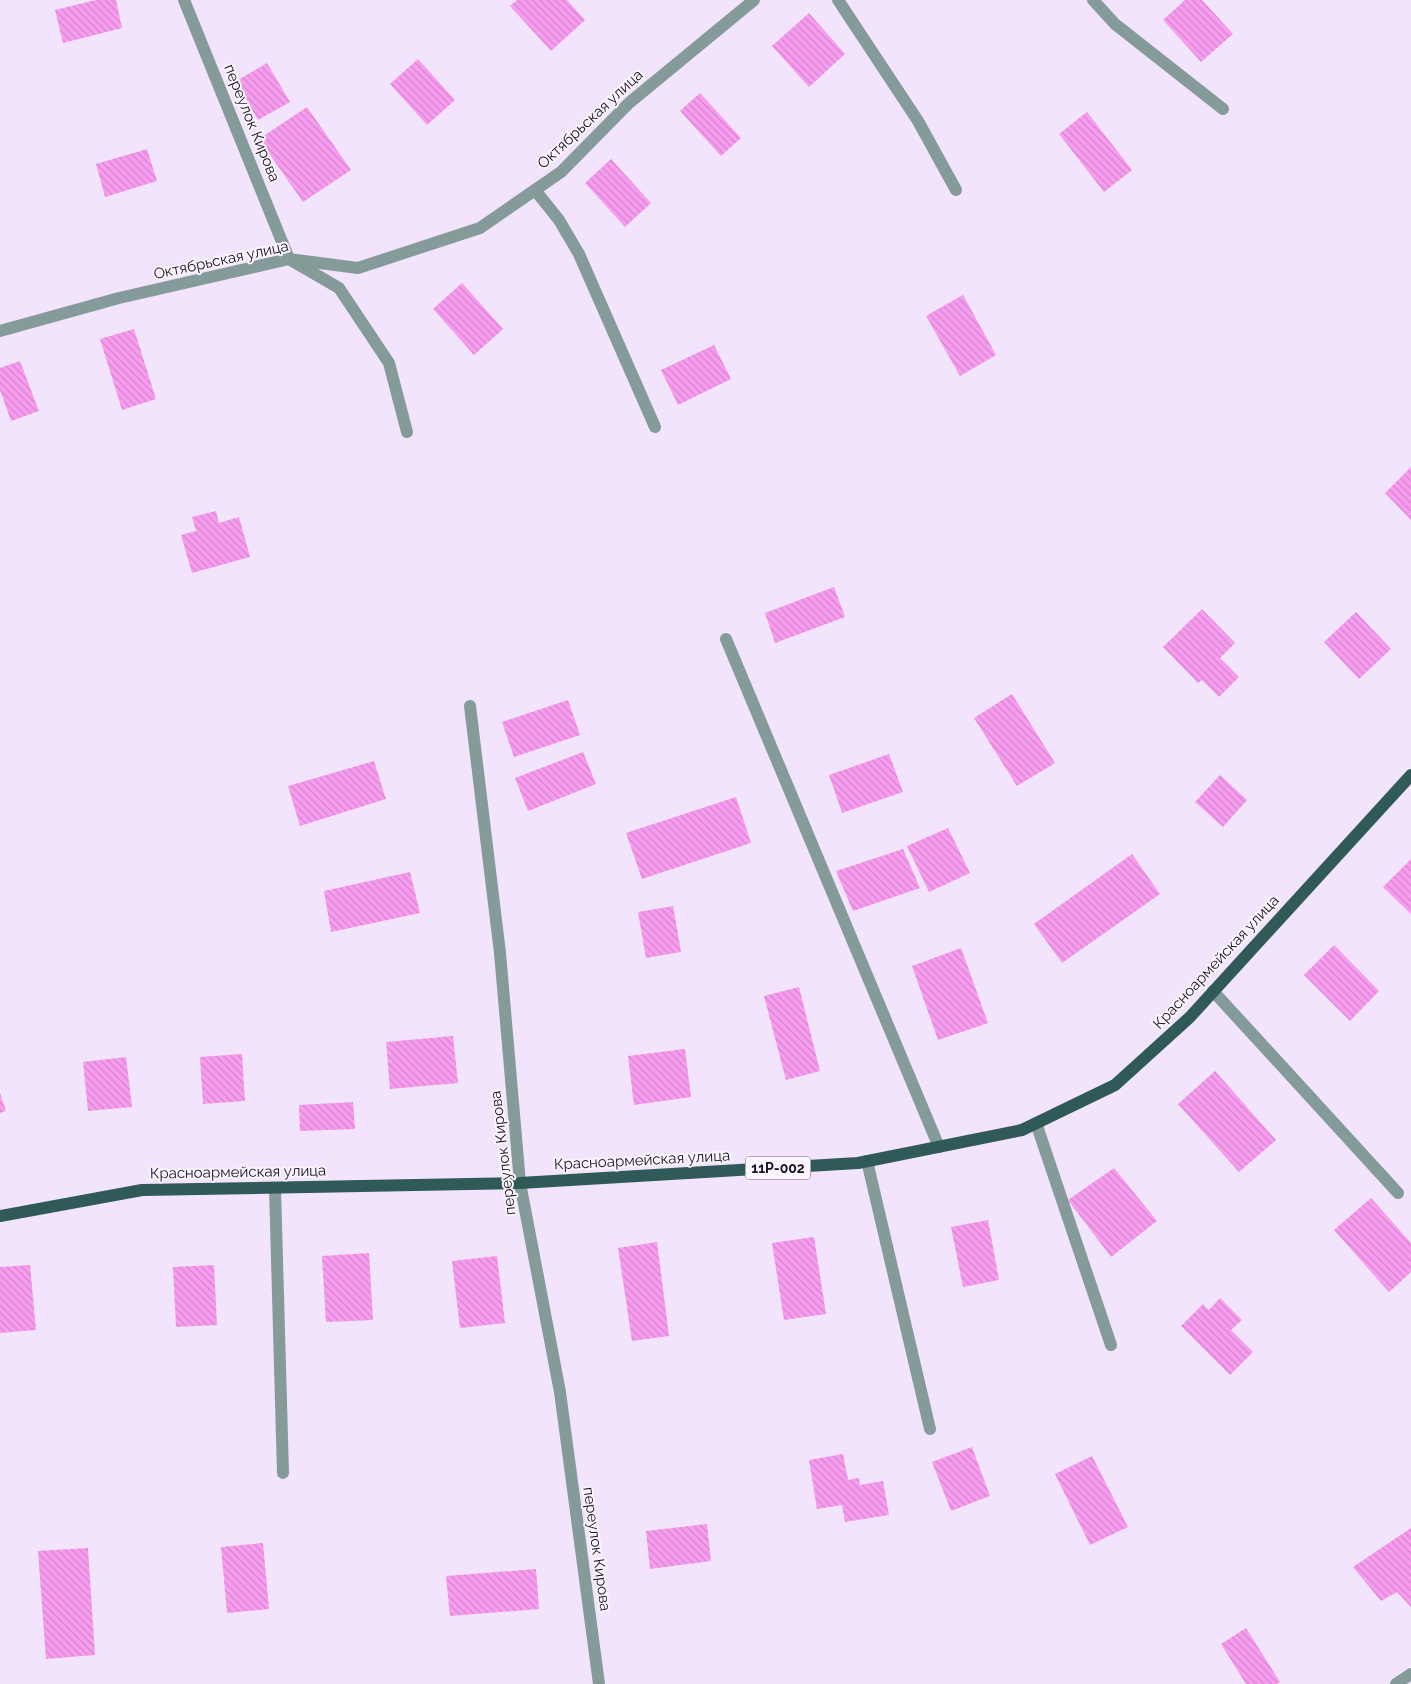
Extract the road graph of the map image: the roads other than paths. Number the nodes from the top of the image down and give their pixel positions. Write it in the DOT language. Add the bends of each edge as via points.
graph roads {
  1 [pos="184,0"];
  2 [pos="754,0"];
  3 [pos="838,0"];
  4 [pos="1093,0"];
  5 [pos="1223,109"];
  6 [pos="535,190"];
  7 [pos="956,190"];
  8 [pos="289,259"];
  9 [pos="0,331"];
  10 [pos="655,427"];
  11 [pos="407,432"];
  12 [pos="726,639"];
  13 [pos="470,706"];
  14 [pos="1411,775"];
  15 [pos="1214,991"];
  16 [pos="1036,1123"];
  17 [pos="939,1147"];
  18 [pos="867,1161"];
  19 [pos="520,1183"];
  20 [pos="275,1188"];
  21 [pos="1398,1193"];
  22 [pos="0,1216"];
  23 [pos="1111,1345"];
  24 [pos="930,1429"];
  25 [pos="282,1473"];
  26 [pos="1411,1674"];
  27 [pos="599,1684"];
  28 [pos="1396,1684"];
  1 -- 8 [label="street, переулок Кирова"];
  2 -- 6 [label="street, Октябрьская улица" via="629,103 560,172"];
  3 -- 7 [label="street" via="918,121"];
  4 -- 5 [label="street" via="1116,24"];
  6 -- 8 [label="street, Октябрьская улица" via="480,228 358,268"];
  6 -- 10 [label="street" via="560,220 579,254"];
  8 -- 9 [label="street, Октябрьская улица" via="119,298"];
  8 -- 11 [label="street" via="339,288 389,363"];
  12 -- 17 [label="street"];
  13 -- 19 [label="street, переулок Кирова" via="500,953"];
  14 -- 15 [label="main road, Красноармейская улица / 11Р-002"];
  15 -- 16 [label="main road, Красноармейская улица / 11Р-002" via="1190,1018 1115,1085"];
  15 -- 21 [label="street"];
  16 -- 17 [label="main road, Красноармейская улица / 11Р-002" via="1022,1130"];
  16 -- 23 [label="street"];
  17 -- 18 [label="main road, Красноармейская улица / 11Р-002"];
  18 -- 19 [label="main road, Красноармейская улица / 11Р-002"];
  18 -- 24 [label="street"];
  19 -- 20 [label="main road, Красноармейская улица / 11Р-002"];
  19 -- 27 [label="street, переулок Кирова" via="560,1392"];
  20 -- 22 [label="main road, Красноармейская улица / 11Р-002" via="142,1190"];
  20 -- 25 [label="street"];
  26 -- 28 [label="street"];
}
